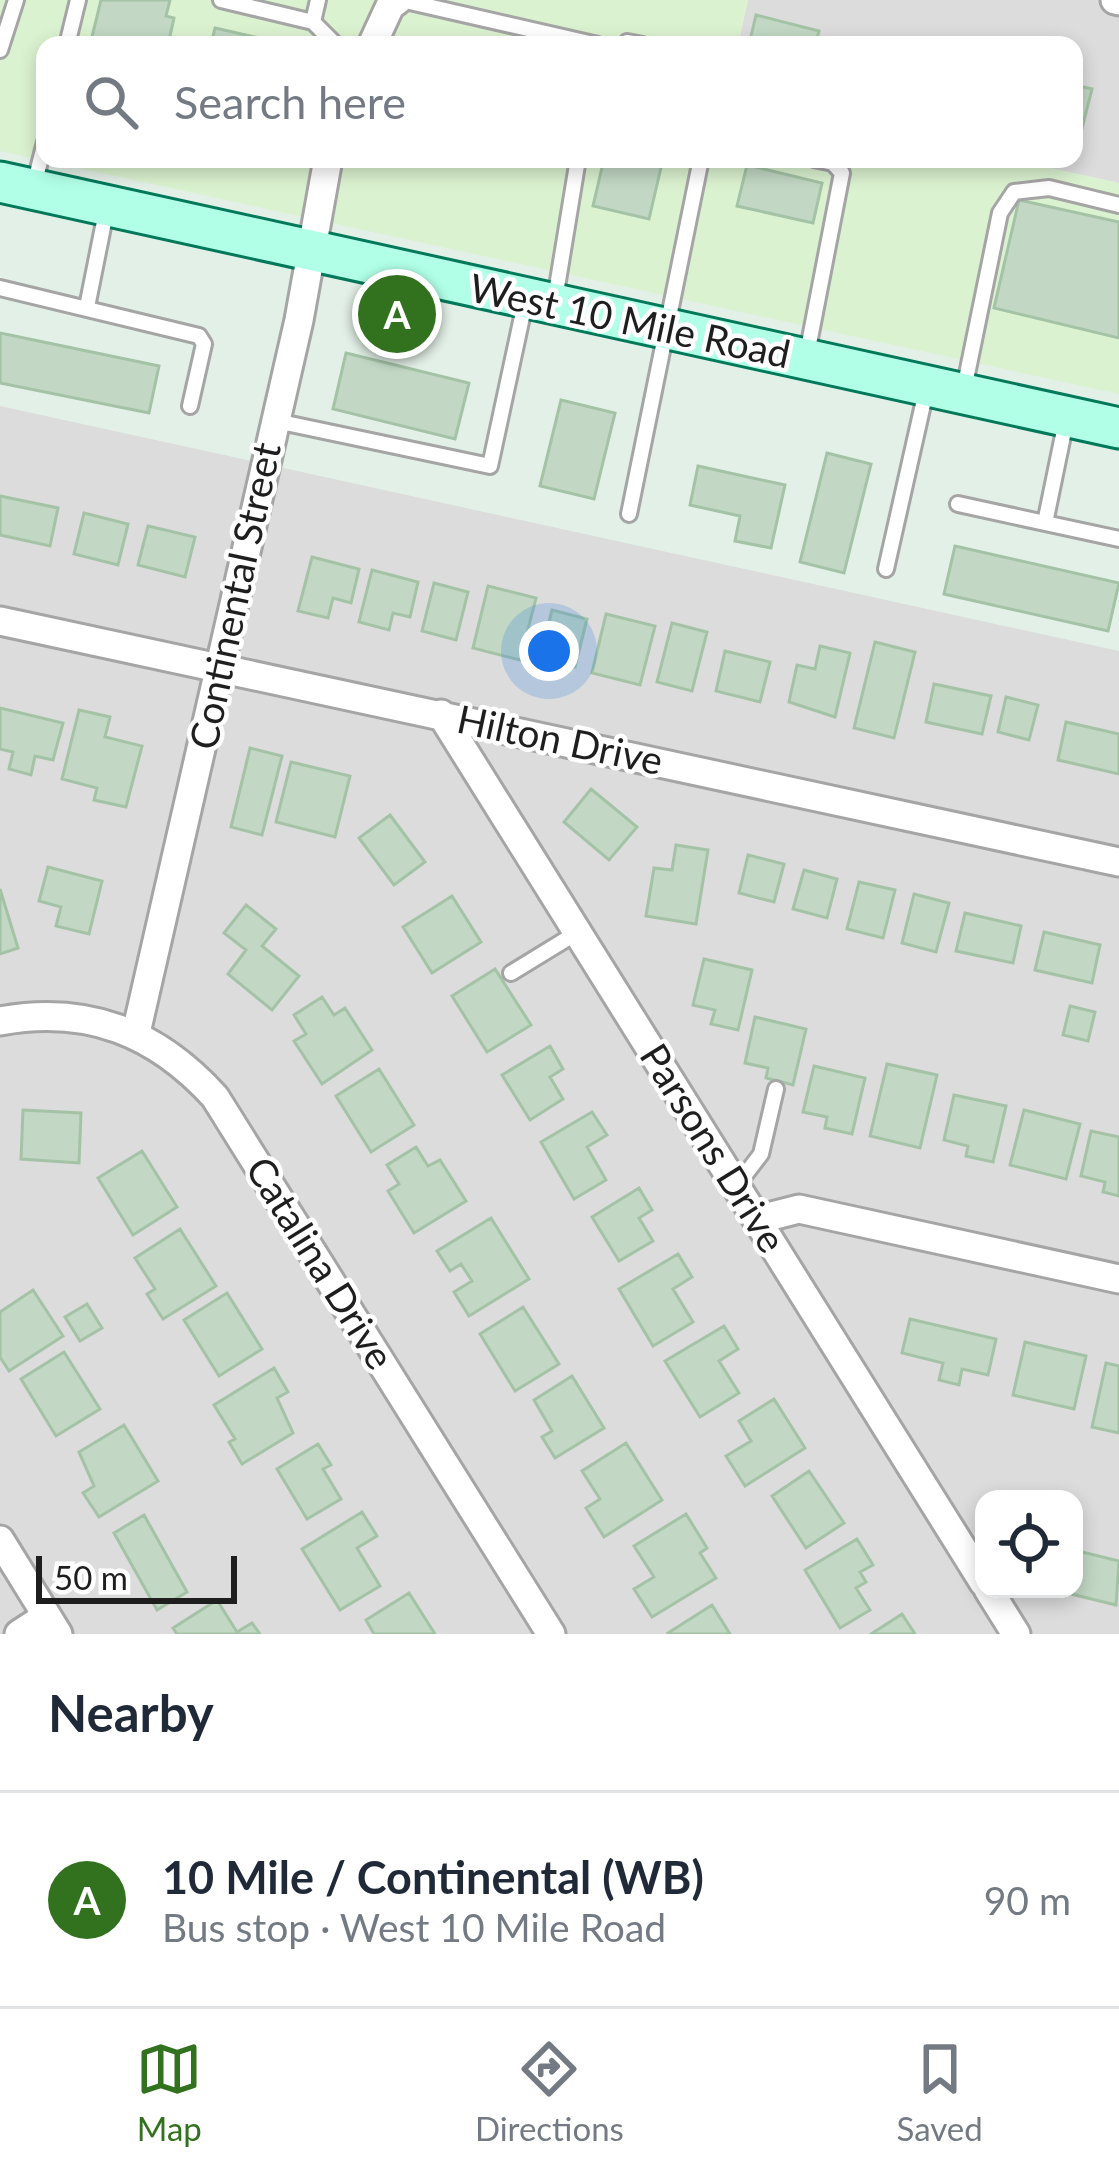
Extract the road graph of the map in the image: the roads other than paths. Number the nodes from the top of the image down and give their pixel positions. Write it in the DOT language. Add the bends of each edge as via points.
graph roads {
  1 [pos="16,0"];
  2 [pos="78,0"];
  3 [pos="221,0"];
  4 [pos="318,0"];
  5 [pos="399,0"];
  6 [pos="314,22"];
  7 [pos="70,36"];
  8 [pos="327,36"];
  9 [pos="377,36"];
  10 [pos="558,36"];
  11 [pos="0,50"];
  12 [pos="36,156"];
  13 [pos="326,168"];
  14 [pos="576,168"];
  15 [pos="698,168"];
  16 [pos="837,168"];
  17 [pos="17,186"];
  18 [pos="1119,205"];
  19 [pos="108,206"];
  20 [pos="308,250"];
  21 [pos="0,288"];
  22 [pos="540,301"];
  23 [pos="87,307"];
  24 [pos="668,329"];
  25 [pos="806,359"];
  26 [pos="945,390"];
  27 [pos="190,406"];
  28 [pos="1067,416"];
  29 [pos="273,421"];
  30 [pos="1119,428"];
  31 [pos="958,504"];
  32 [pos="629,514"];
  33 [pos="1045,523"];
  34 [pos="1119,539"];
  35 [pos="886,569"];
  36 [pos="0,621"];
  37 [pos="220,668"];
  38 [pos="441,714"];
  39 [pos="1119,862"];
  40 [pos="579,932"];
  41 [pos="511,973"];
  42 [pos="0,1021"];
  43 [pos="136,1033"];
  44 [pos="776,1089"];
  45 [pos="738,1184"];
  46 [pos="760,1220"];
  47 [pos="1119,1279"];
  48 [pos="0,1540"];
  49 [pos="973,1544"];
  50 [pos="994,1598"];
  51 [pos="53,1625"];
  52 [pos="19,1634"];
  53 [pos="551,1634"];
  54 [pos="1016,1634"];
  1 -- 11 [label="lane"];
  2 -- 7 [label="lane"];
  3 -- 6 [label="lane"];
  4 -- 6 [label="lane"];
  5 -- 9 [label="street"];
  5 -- 10 [label="lane"];
  6 -- 8 [label="lane"];
  12 -- 17 [label="lane"];
  13 -- 20 [label="street, Continental Street"];
  14 -- 22 [label="lane"];
  15 -- 24 [label="lane"];
  16 -- 25 [label="lane"];
  17 -- 19 [label="main road, West 10 Mile Road"];
  18 -- 26 [label="lane" via="1049,188 1014,192 1000,213"];
  19 -- 20 [label="main road, West 10 Mile Road"];
  19 -- 23 [label="lane"];
  20 -- 22 [label="main road, West 10 Mile Road"];
  20 -- 29 [label="street, Continental Street"];
  21 -- 23 [label="lane"];
  22 -- 24 [label="main road, West 10 Mile Road"];
  22 -- 29 [label="lane" via="490,466"];
  23 -- 27 [label="lane" via="199,336"];
  24 -- 25 [label="main road, West 10 Mile Road"];
  24 -- 32 [label="lane"];
  25 -- 26 [label="main road, West 10 Mile Road"];
  26 -- 28 [label="main road, West 10 Mile Road"];
  26 -- 35 [label="lane"];
  28 -- 30 [label="main road, West 10 Mile Road"];
  28 -- 33 [label="lane"];
  29 -- 37 [label="street, Continental Street"];
  31 -- 33 [label="lane"];
  33 -- 34 [label="lane"];
  36 -- 37 [label="street, Hilton Drive"];
  37 -- 38 [label="street, Hilton Drive"];
  37 -- 43 [label="street, Continental Street"];
  38 -- 39 [label="street, Hilton Drive"];
  38 -- 40 [label="street, Parsons Drive"];
  40 -- 41 [label="lane"];
  40 -- 45 [label="street, Parsons Drive"];
  42 -- 43 [label="street, Catalina Drive" via="83,1017"];
  43 -- 53 [label="street, Catalina Drive" via="191,1071 239,1131"];
  44 -- 45 [label="lane" via="761,1154"];
  45 -- 46 [label="street, Parsons Drive"];
  46 -- 47 [label="street" via="799,1209"];
  46 -- 49 [label="street, Parsons Drive"];
  48 -- 51 [label="street"];
  50 -- 54 [label="street, Parsons Drive"];
  51 -- 52 [label="street"];
}
